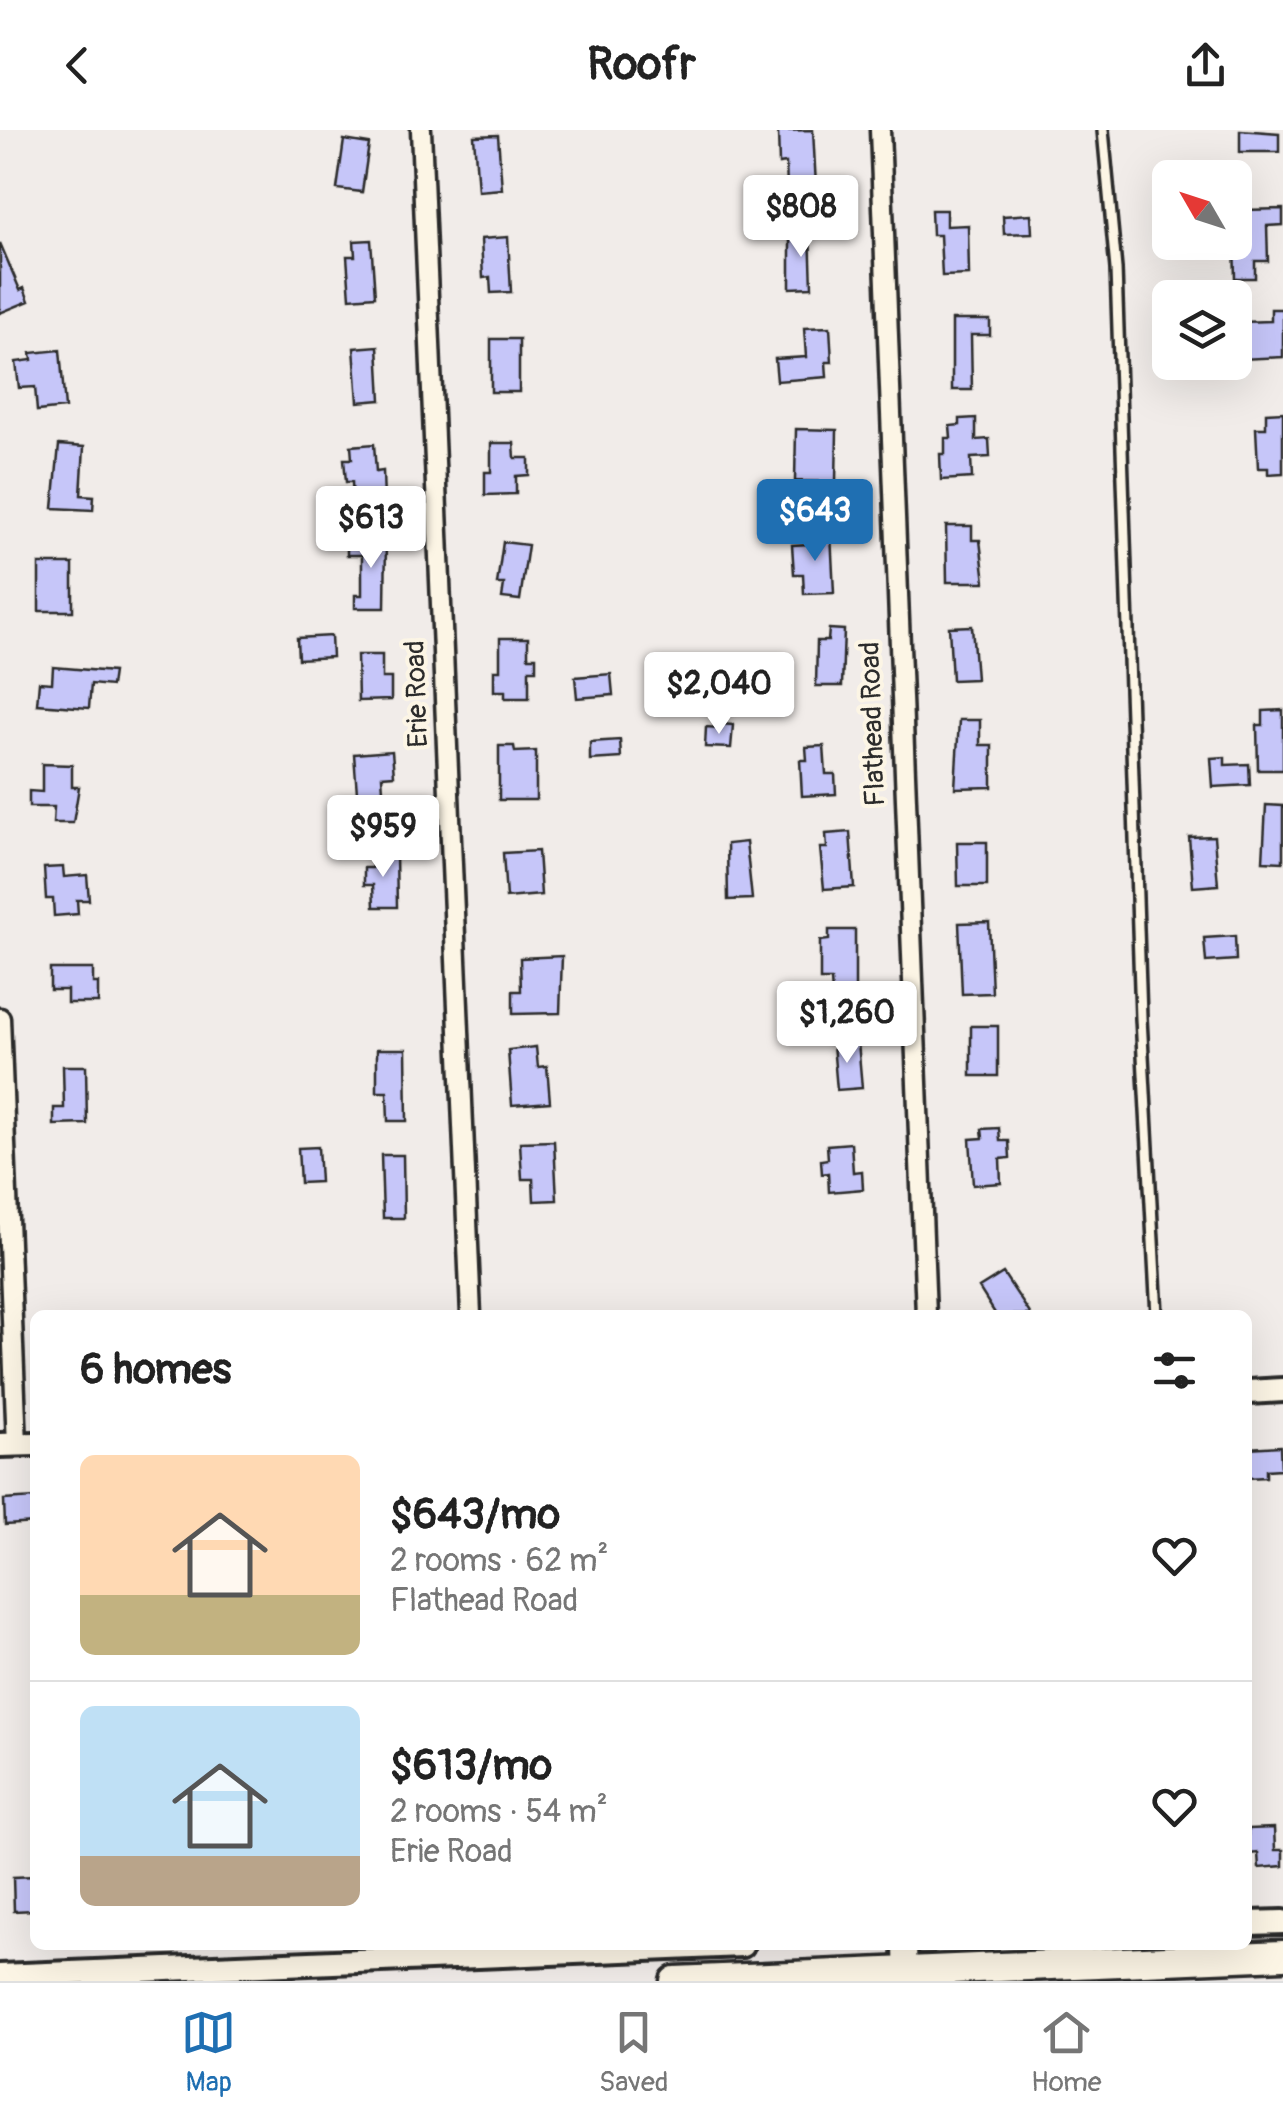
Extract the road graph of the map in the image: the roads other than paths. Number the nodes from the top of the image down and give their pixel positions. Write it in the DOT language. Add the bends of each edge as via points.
graph roads {
  1 [pos="421,130"];
  2 [pos="880,130"];
  3 [pos="1102,130"];
  4 [pos="0,1018"];
  5 [pos="471,1310"];
  6 [pos="926,1310"];
  7 [pos="1157,1310"];
  8 [pos="1283,1390"];
  9 [pos="1252,1392"];
  10 [pos="17,1445"];
  11 [pos="1283,1922"];
  12 [pos="1252,1923"];
  13 [pos="556,1950"];
  14 [pos="1283,1955"];
  15 [pos="906,1965"];
  16 [pos="0,1976"];
  17 [pos="675,1981"];
  1 -- 5 [label="street, Erie Road"];
  2 -- 6 [label="street, Flathead Road"];
  3 -- 7 [label="lane" via="1116,269 1140,1018"];
  4 -- 10 [label="street"];
  8 -- 9 [label="street"];
  11 -- 12 [label="street"];
  13 -- 16 [label="street"];
  14 -- 15 [label="main road"];
  15 -- 17 [label="main road"];
}
